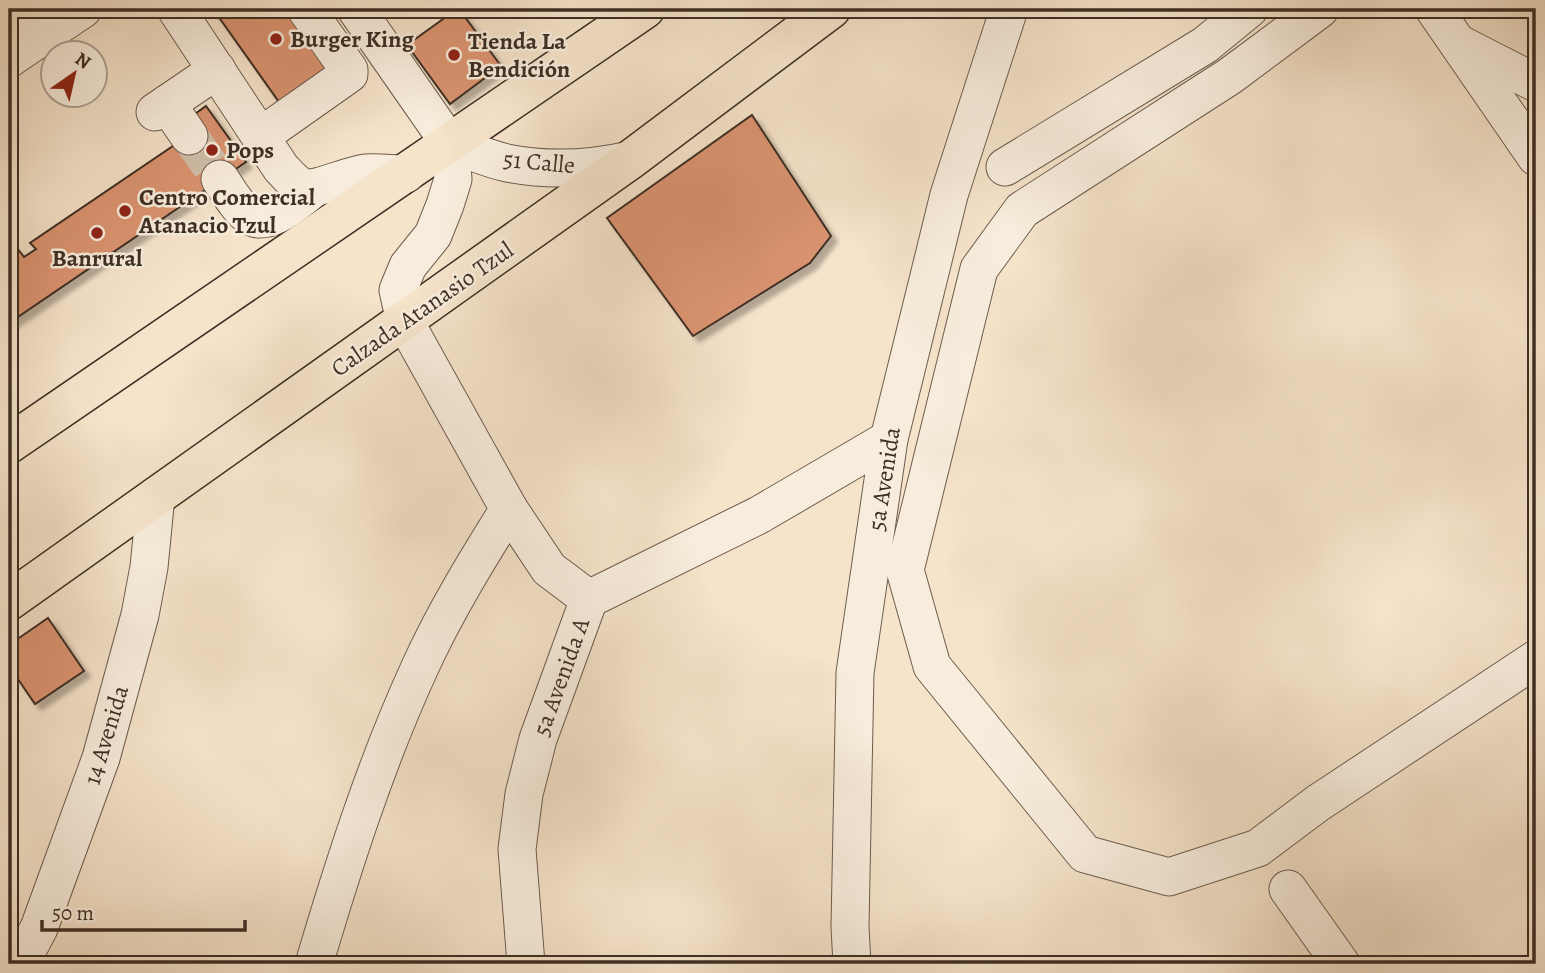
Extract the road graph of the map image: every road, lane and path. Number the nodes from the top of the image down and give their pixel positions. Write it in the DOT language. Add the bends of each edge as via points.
graph roads {
  1 [pos="83,9"];
  2 [pos="176,9"];
  3 [pos="306,9"];
  4 [pos="356,9"];
  5 [pos="645,9"];
  6 [pos="831,9"];
  7 [pos="1009,9"];
  8 [pos="1249,9"];
  9 [pos="1320,9"];
  10 [pos="1434,9"];
  11 [pos="32,23"];
  12 [pos="1456,41"];
  13 [pos="9,59"];
  14 [pos="210,75"];
  15 [pos="1536,83"];
  16 [pos="189,136"];
  17 [pos="261,136"];
  18 [pos="450,144"];
  19 [pos="1536,157"];
  20 [pos="630,160"];
  21 [pos="1005,167"];
  22 [pos="406,174"];
  23 [pos="220,179"];
  24 [pos="304,196"];
  25 [pos="405,322"];
  26 [pos="889,439"];
  27 [pos="9,444"];
  28 [pos="156,496"];
  29 [pos="509,509"];
  30 [pos="589,599"];
  31 [pos="9,601"];
  32 [pos="1536,659"];
  33 [pos="1288,889"];
  34 [pos="20,964"];
  35 [pos="314,964"];
  36 [pos="526,964"];
  37 [pos="852,964"];
  38 [pos="1341,964"];
  1 -- 11 [label="street"];
  2 -- 14 [label="street"];
  3 -- 17 [label="street" via="349,74"];
  4 -- 18 [label="street"];
  5 -- 18 [label="main road"];
  6 -- 20 [label="main road, Calzada Atanasio Tzul"];
  7 -- 26 [label="street, 5a Avenida" via="949,194"];
  8 -- 21 [label="street" via="1205,45"];
  9 -- 32 [label="street" via="1230,76 1021,210 979,269 905,570 932,666 1085,854 1169,877 1258,848"];
  10 -- 12 [label="street"];
  11 -- 13 [label="street"];
  12 -- 15 [label="street"];
  12 -- 19 [label="street"];
  14 -- 16 [label="street" via="161,108"];
  14 -- 17 [label="street"];
  14 -- 24 [label="street"];
  17 -- 24 [label="street" via="290,178 309,189"];
  18 -- 20 [label="street, 51 Calle" via="505,163 548,168"];
  18 -- 22 [label="main road"];
  18 -- 25 [label="street" via="453,179 445,205 433,234 408,266 398,290"];
  20 -- 25 [label="main road, Calzada Atanasio Tzul"];
  22 -- 24 [label="street" via="366,173 330,181"];
  22 -- 27 [label="main road"];
  23 -- 24 [label="street" via="246,214 257,219 271,218"];
  25 -- 28 [label="main road, Calzada Atanasio Tzul"];
  25 -- 29 [label="street, 5a Avenida A"];
  26 -- 30 [label="street" via="759,515"];
  26 -- 37 [label="street, 5a Avenida" via="855,673"];
  28 -- 31 [label="main road, Calzada Atanasio Tzul"];
  28 -- 34 [label="street, 14 Avenida" via="140,615 101,758 39,928"];
  29 -- 30 [label="street, 5a Avenida A" via="550,569"];
  29 -- 35 [label="street" via="457,592 410,689 355,833"];
  30 -- 36 [label="street, 5a Avenida A" via="538,739 524,793 517,849"];
  33 -- 38 [label="street"];
}
